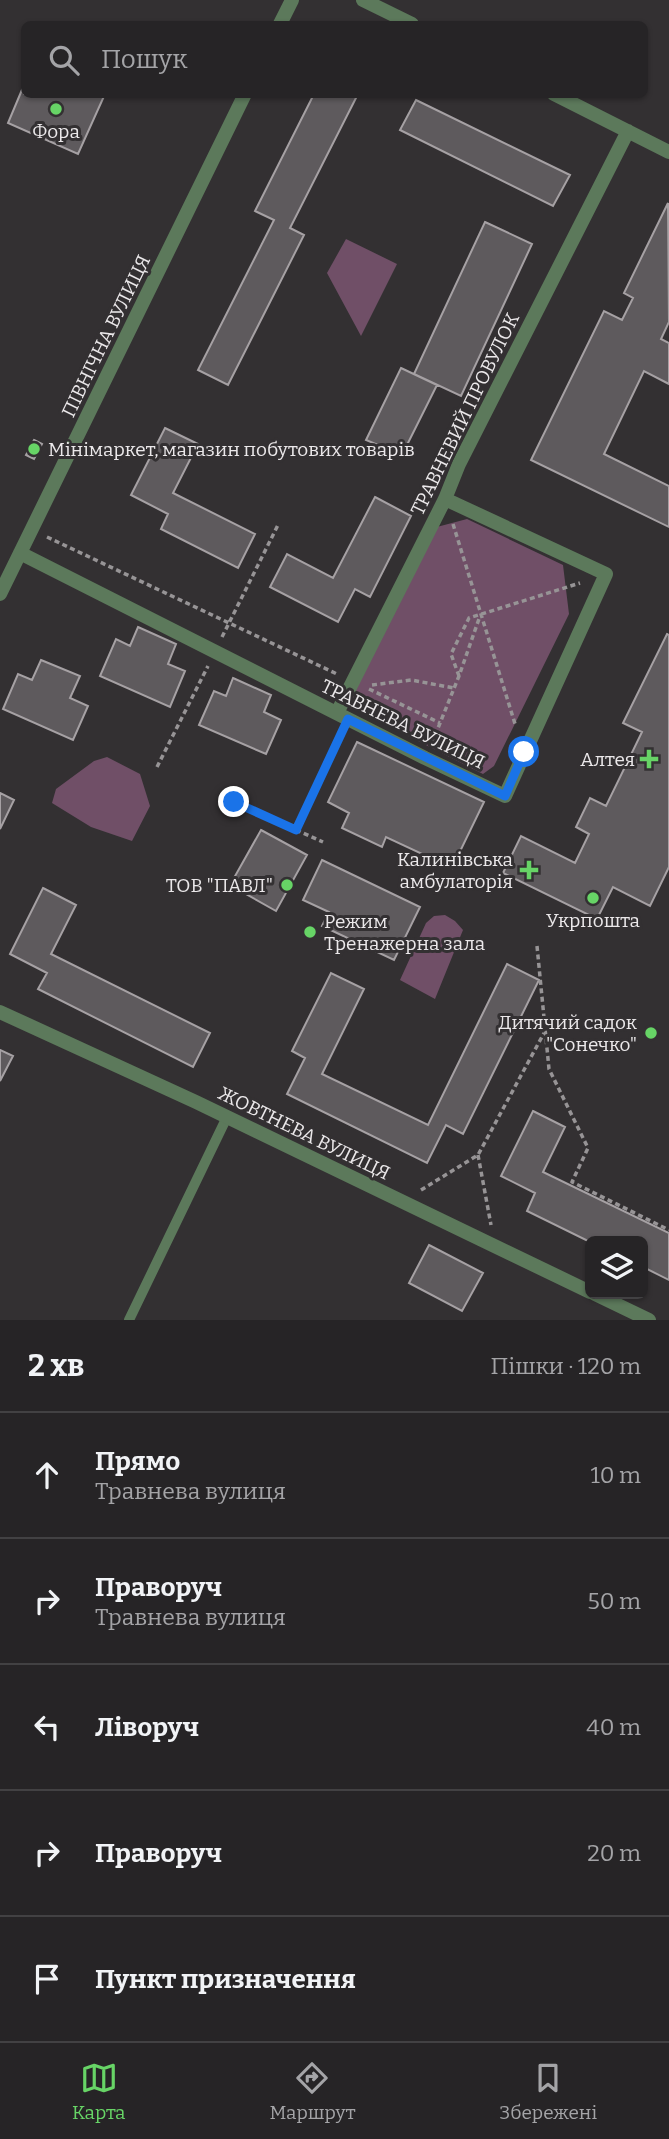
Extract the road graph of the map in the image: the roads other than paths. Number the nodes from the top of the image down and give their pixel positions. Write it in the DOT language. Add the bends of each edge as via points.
graph roads {
  1 [pos="292,0"];
  2 [pos="363,0"];
  3 [pos="282,21"];
  4 [pos="406,21"];
  5 [pos="244,98"];
  6 [pos="562,98"];
  7 [pos="628,131"];
  8 [pos="669,152"];
  9 [pos="445,499"];
  10 [pos="20,553"];
  11 [pos="0,594"];
  12 [pos="342,716"];
  13 [pos="0,1012"];
  14 [pos="227,1117"];
  15 [pos="585,1290"];
  16 [pos="605,1299"];
  17 [pos="129,1320"];
  18 [pos="649,1320"];
  1 -- 3 [label="street"];
  2 -- 4 [label="street"];
  5 -- 10 [label="street, ПІВНІЧНА ВУЛИЦЯ"];
  6 -- 7 [label="street"];
  7 -- 8 [label="street"];
  7 -- 9 [label="street, ТРАВНЕВИЙ ПРОВУЛОК"];
  9 -- 12 [label="street, ТРАВНЕВИЙ ПРОВУЛОК" via="353,682"];
  9 -- 12 [label="street, ТРАВНЕВА ВУЛИЦЯ" via="606,574 505,796"];
  10 -- 11 [label="street, ПІВНІЧНА ВУЛИЦЯ"];
  10 -- 12 [label="street, ТРАВНЕВА ВУЛИЦЯ"];
  13 -- 14 [label="street, ЖОВТНЕВА ВУЛИЦЯ"];
  14 -- 15 [label="street, ЖОВТНЕВА ВУЛИЦЯ"];
  14 -- 17 [label="lane"];
  16 -- 18 [label="street, ЖОВТНЕВА ВУЛИЦЯ"];
}
